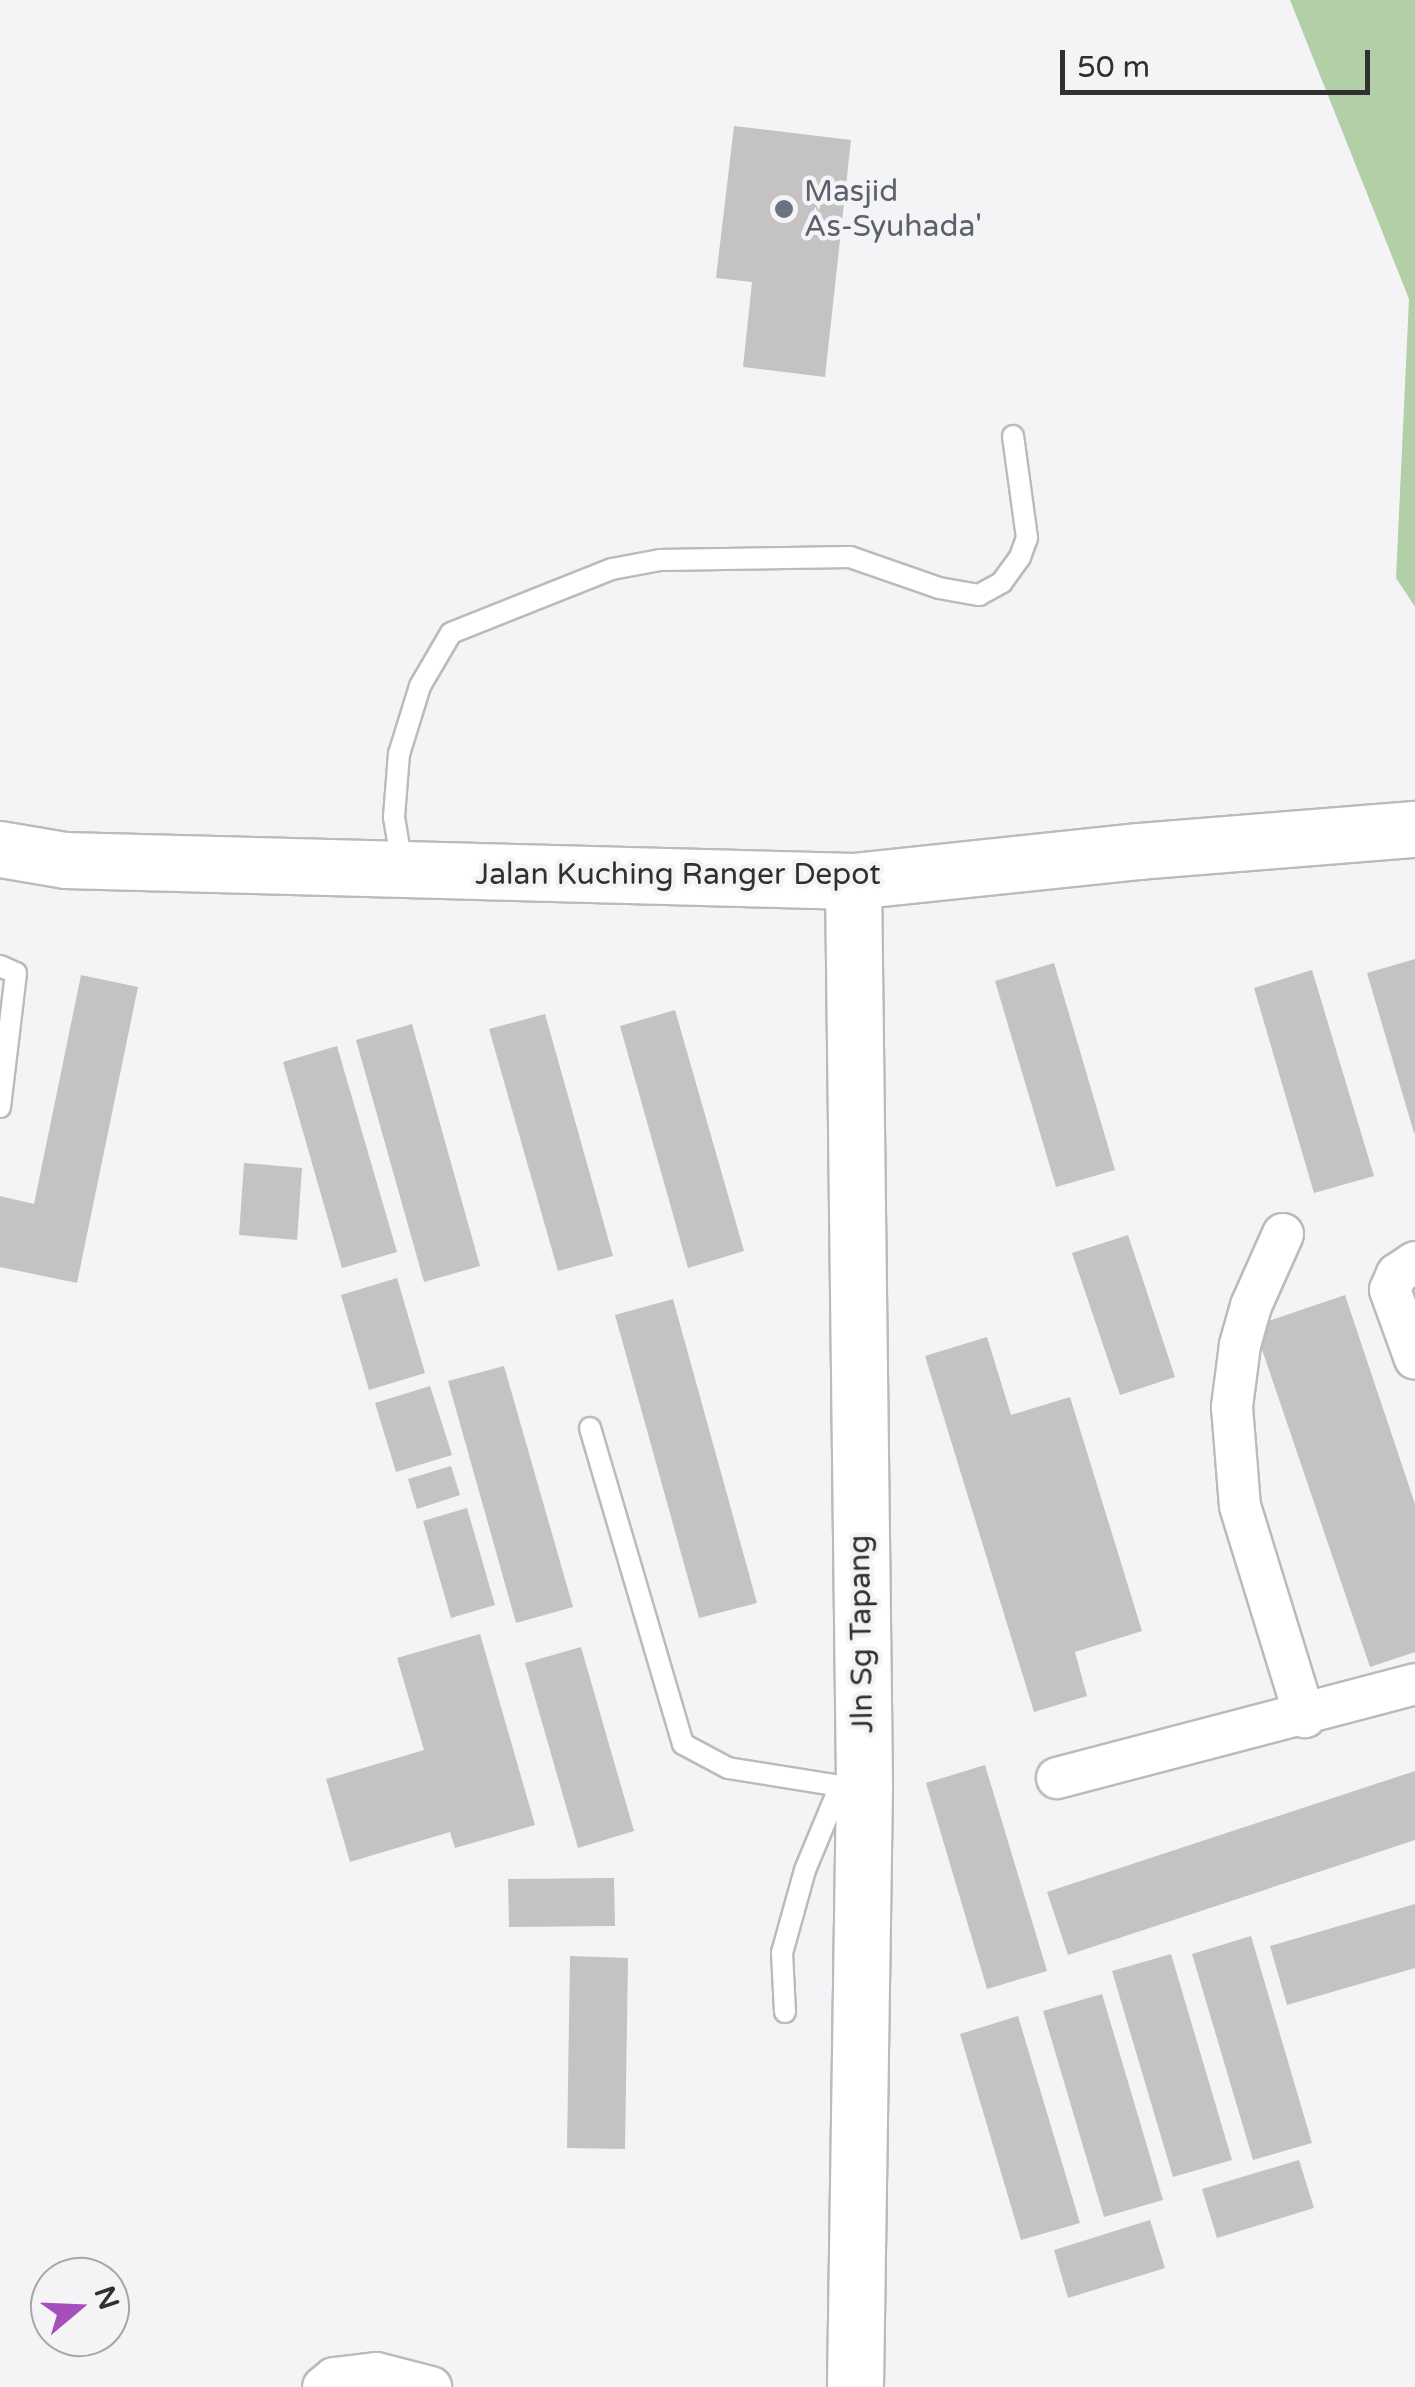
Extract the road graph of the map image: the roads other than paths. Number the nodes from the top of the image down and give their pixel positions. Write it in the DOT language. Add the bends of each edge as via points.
graph roads {
  1 [pos="1013,436"];
  2 [pos="1415,829"];
  3 [pos="0,849"];
  4 [pos="403,872"];
  5 [pos="853,881"];
  6 [pos="0,966"];
  7 [pos="0,1107"];
  8 [pos="1282,1234"];
  9 [pos="1415,1262"];
  10 [pos="1415,1358"];
  11 [pos="590,1428"];
  12 [pos="1415,1684"];
  13 [pos="1305,1716"];
  14 [pos="1057,1778"];
  15 [pos="852,1786"];
  16 [pos="785,2012"];
  17 [pos="322,2387"];
  18 [pos="430,2387"];
  19 [pos="855,2387"];
  1 -- 4 [label="lane" via="1027,538 1002,582 979,594 938,588 850,557 660,560 612,570 450,633 420,686 398,754 394,817"];
  2 -- 5 [label="street, Jalan Kuching Ranger Depot"];
  3 -- 4 [label="street, Jalan Kuching Ranger Depot" via="65,860"];
  4 -- 5 [label="street, Jalan Kuching Ranger Depot"];
  5 -- 15 [label="street, Jln Sg Tapang"];
  6 -- 7 [label="lane" via="16,973"];
  8 -- 13 [label="street" via="1240,1346 1232,1407 1240,1506"];
  9 -- 10 [label="street" via="1397,1274 1390,1290"];
  11 -- 15 [label="lane" via="682,1744 728,1768"];
  12 -- 13 [label="street"];
  13 -- 14 [label="street"];
  15 -- 16 [label="lane" via="805,1870 782,1953"];
  15 -- 19 [label="street, Jln Sg Tapang"];
  17 -- 18 [label="street" via="334,2378 376,2373"];
}
